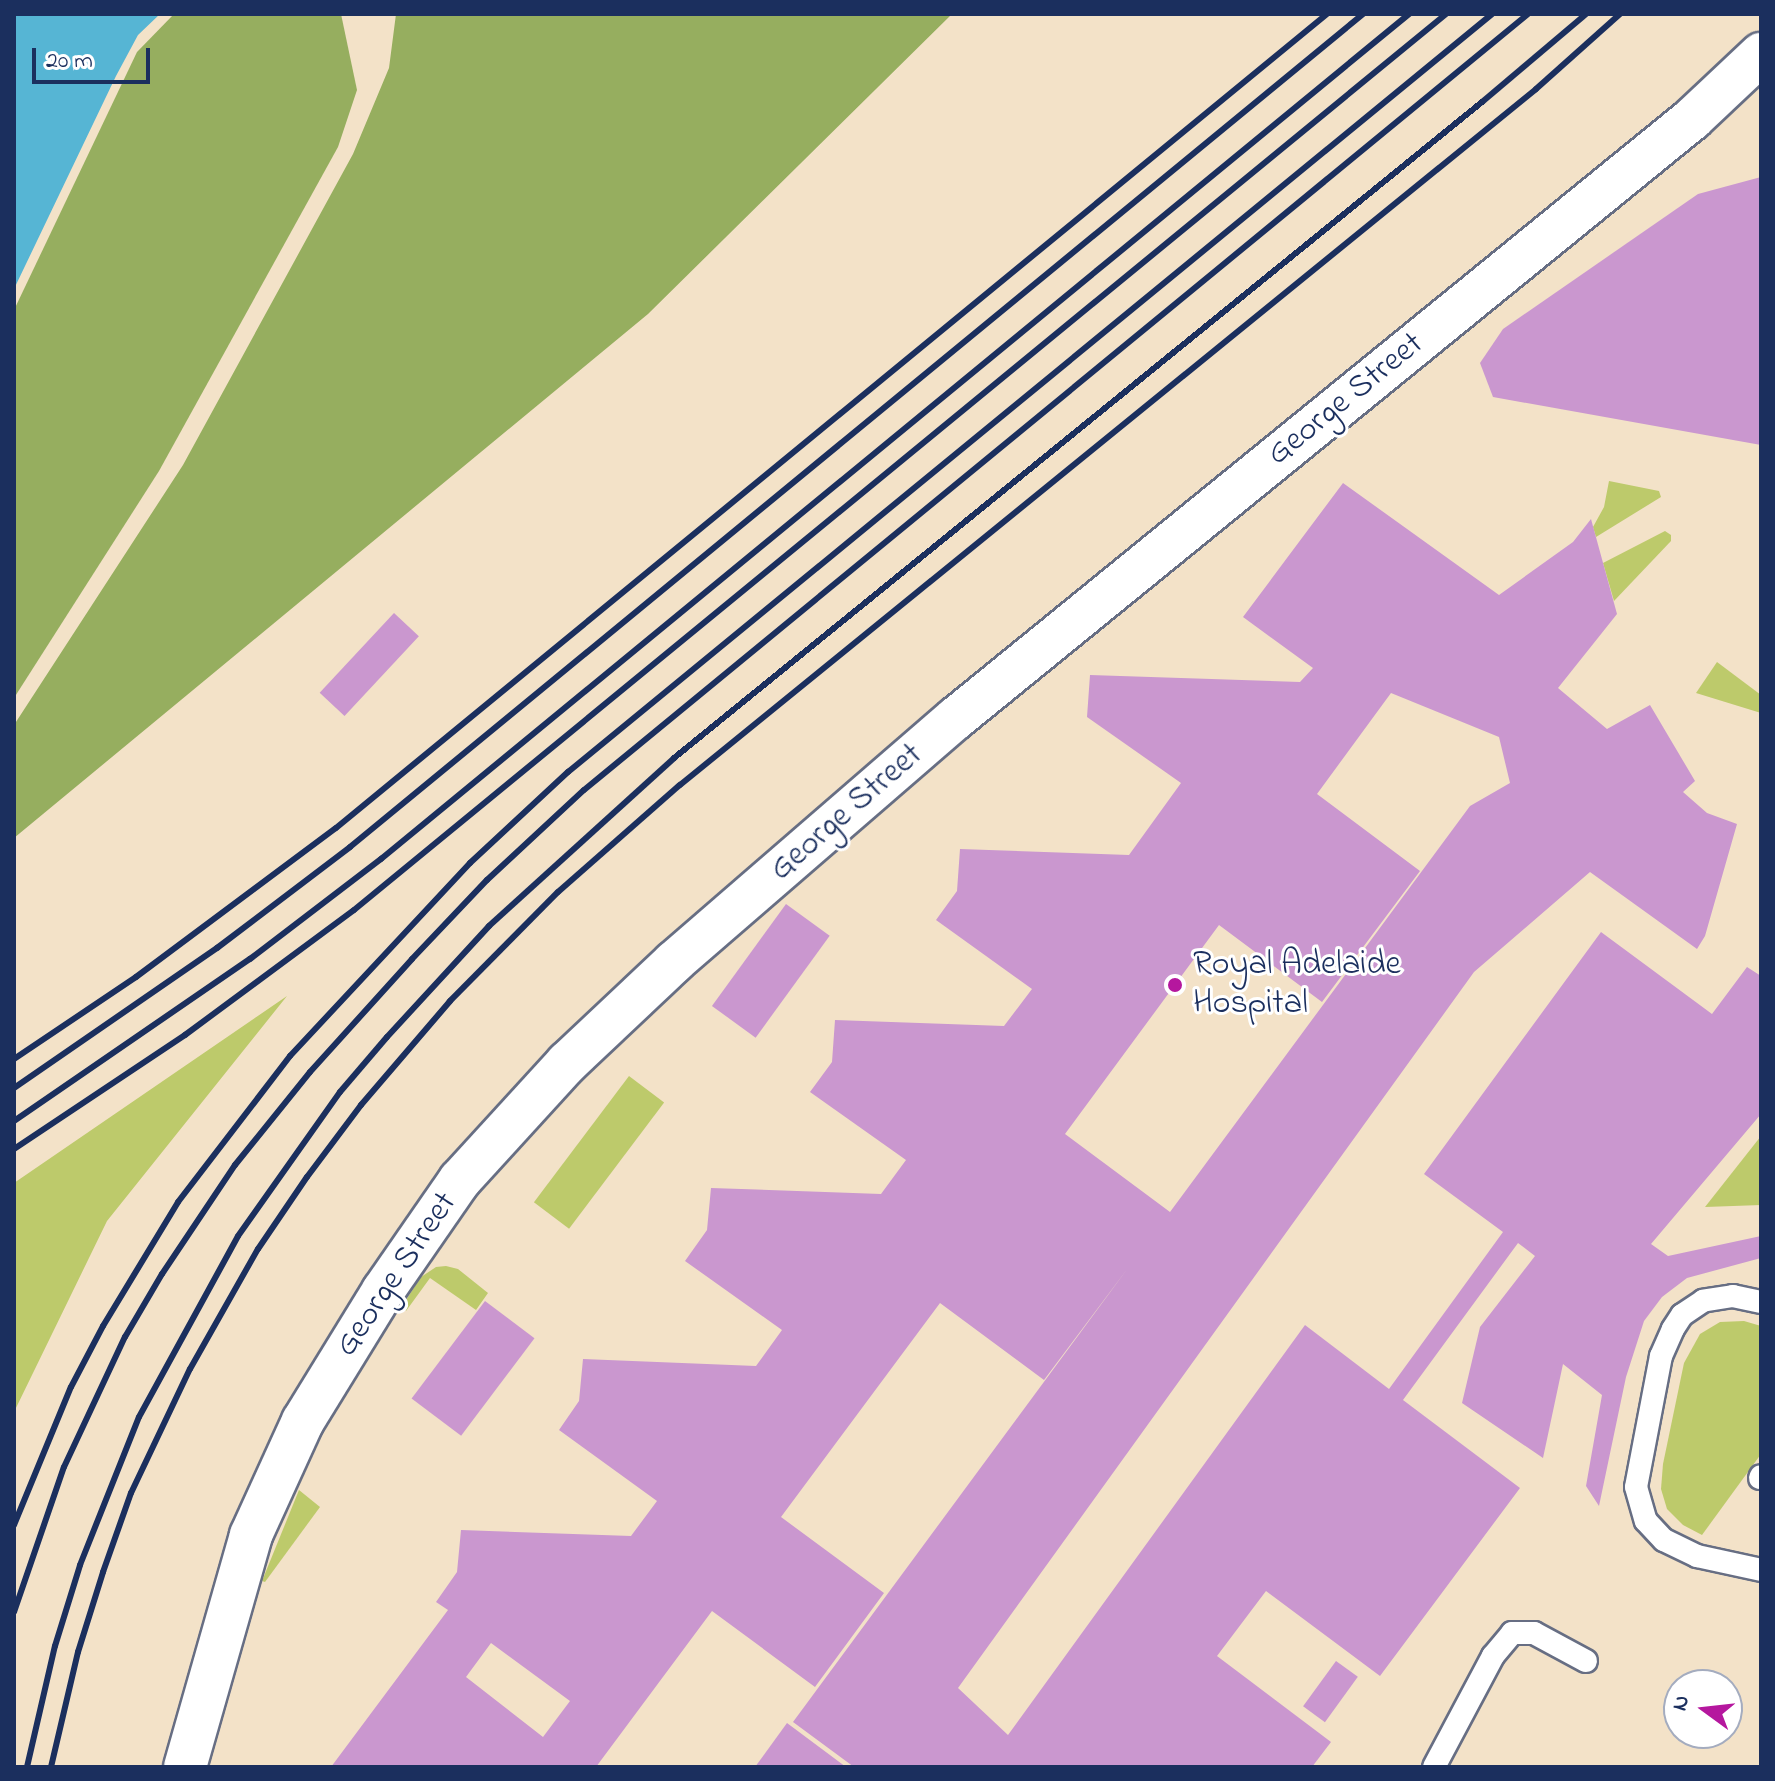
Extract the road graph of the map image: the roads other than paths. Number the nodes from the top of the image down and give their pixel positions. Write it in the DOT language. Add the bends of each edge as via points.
graph roads {
  1 [pos="1761,54"];
  2 [pos="1761,1302"];
  3 [pos="1761,1570"];
  4 [pos="1586,1661"];
  5 [pos="185,1767"];
  6 [pos="1434,1767"];
  1 -- 5 [label="street, George Street" via="1692,119 956,718 674,962 567,1063 460,1180 303,1421 251,1535"];
  2 -- 3 [label="lane" via="1733,1296 1703,1301 1682,1315 1661,1356 1636,1487 1646,1521 1664,1540 1697,1556"];
  4 -- 6 [label="lane" via="1534,1633 1512,1633 1493,1656"];
}
